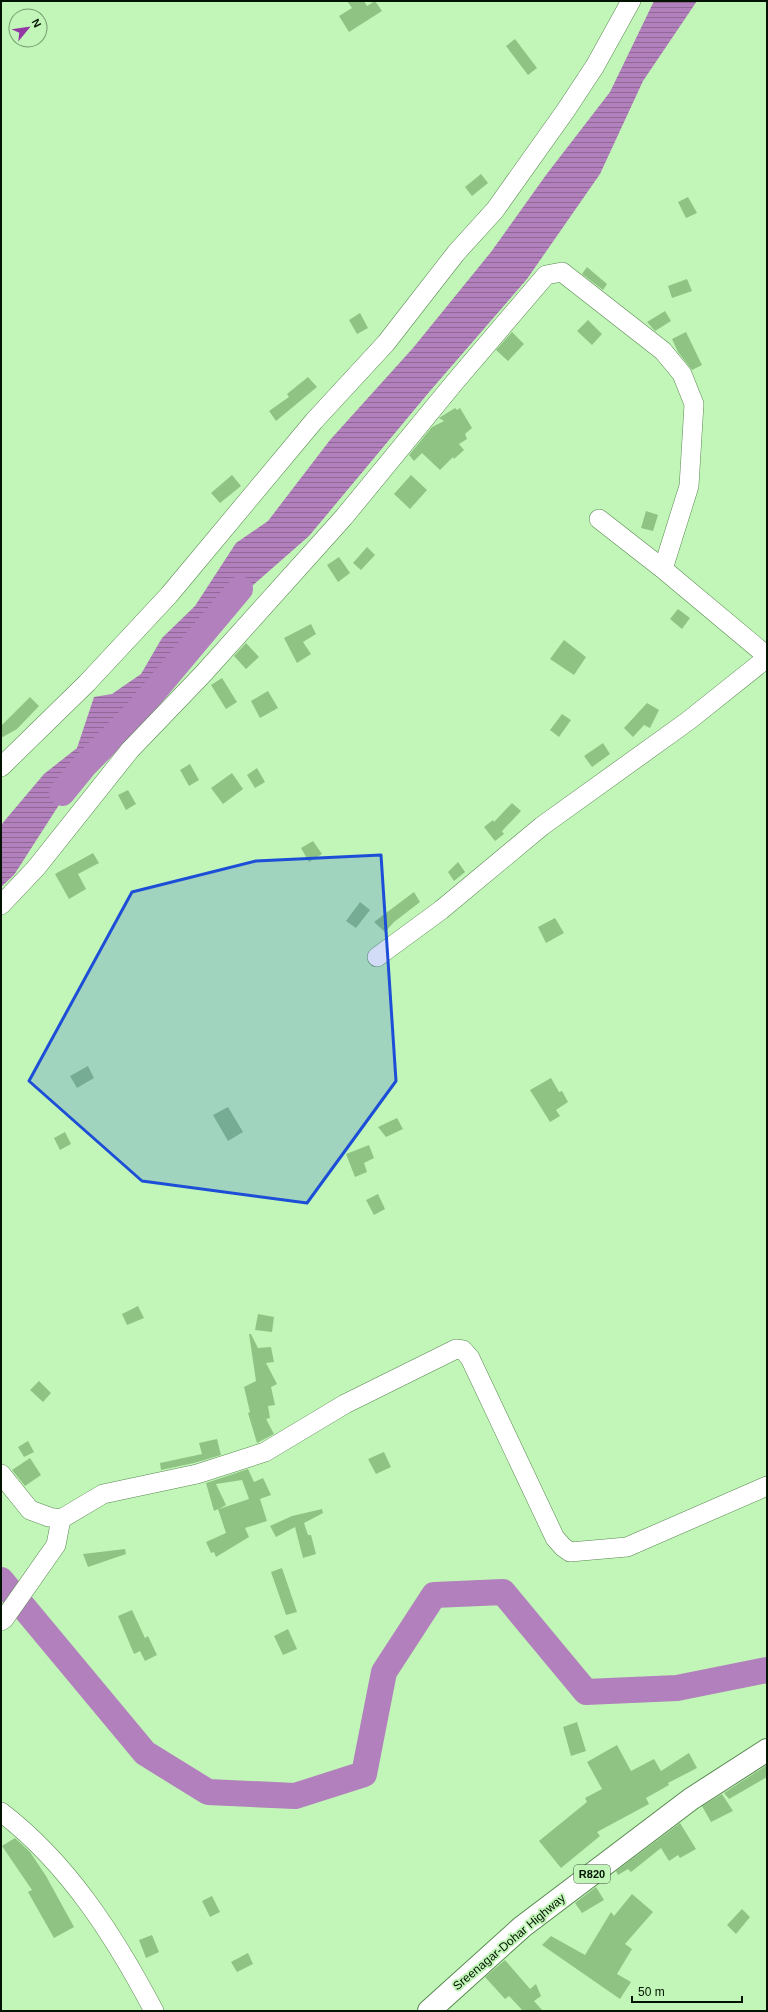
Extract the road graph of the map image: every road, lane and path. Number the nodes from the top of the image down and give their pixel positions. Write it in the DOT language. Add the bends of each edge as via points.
graph roads {
  1 [pos="631,1"];
  2 [pos="598,519"];
  3 [pos="663,569"];
  4 [pos="767,657"];
  5 [pos="1,767"];
  6 [pos="1,905"];
  7 [pos="377,957"];
  8 [pos="1,1474"];
  9 [pos="767,1486"];
  10 [pos="61,1519"];
  11 [pos="3,1620"];
  12 [pos="767,1750"];
  13 [pos="1,1812"];
  14 [pos="154,2011"];
  15 [pos="429,2011"];
  1 -- 5 [label="street" via="595,66 494,210 386,343 298,440 169,595 87,683"];
  2 -- 3 [label="street"];
  3 -- 4 [label="street"];
  3 -- 6 [label="street" via="689,486 694,404 682,374 663,351 562,272 546,275 344,517 203,674 130,750 36,868"];
  4 -- 7 [label="street" via="688,721 542,826 441,910"];
  8 -- 10 [label="street" via="30,1510 49,1518"];
  9 -- 10 [label="street" via="627,1548 570,1552 555,1538 470,1358 463,1350 456,1349 345,1404 265,1452 197,1474 103,1494"];
  10 -- 11 [label="street" via="56,1545"];
  12 -- 15 [label="main road, Sreenagar-Dohar Highway / R820" via="691,1798 534,1918"];
  13 -- 14 [label="street" via="52,1857 96,1914"];
}
